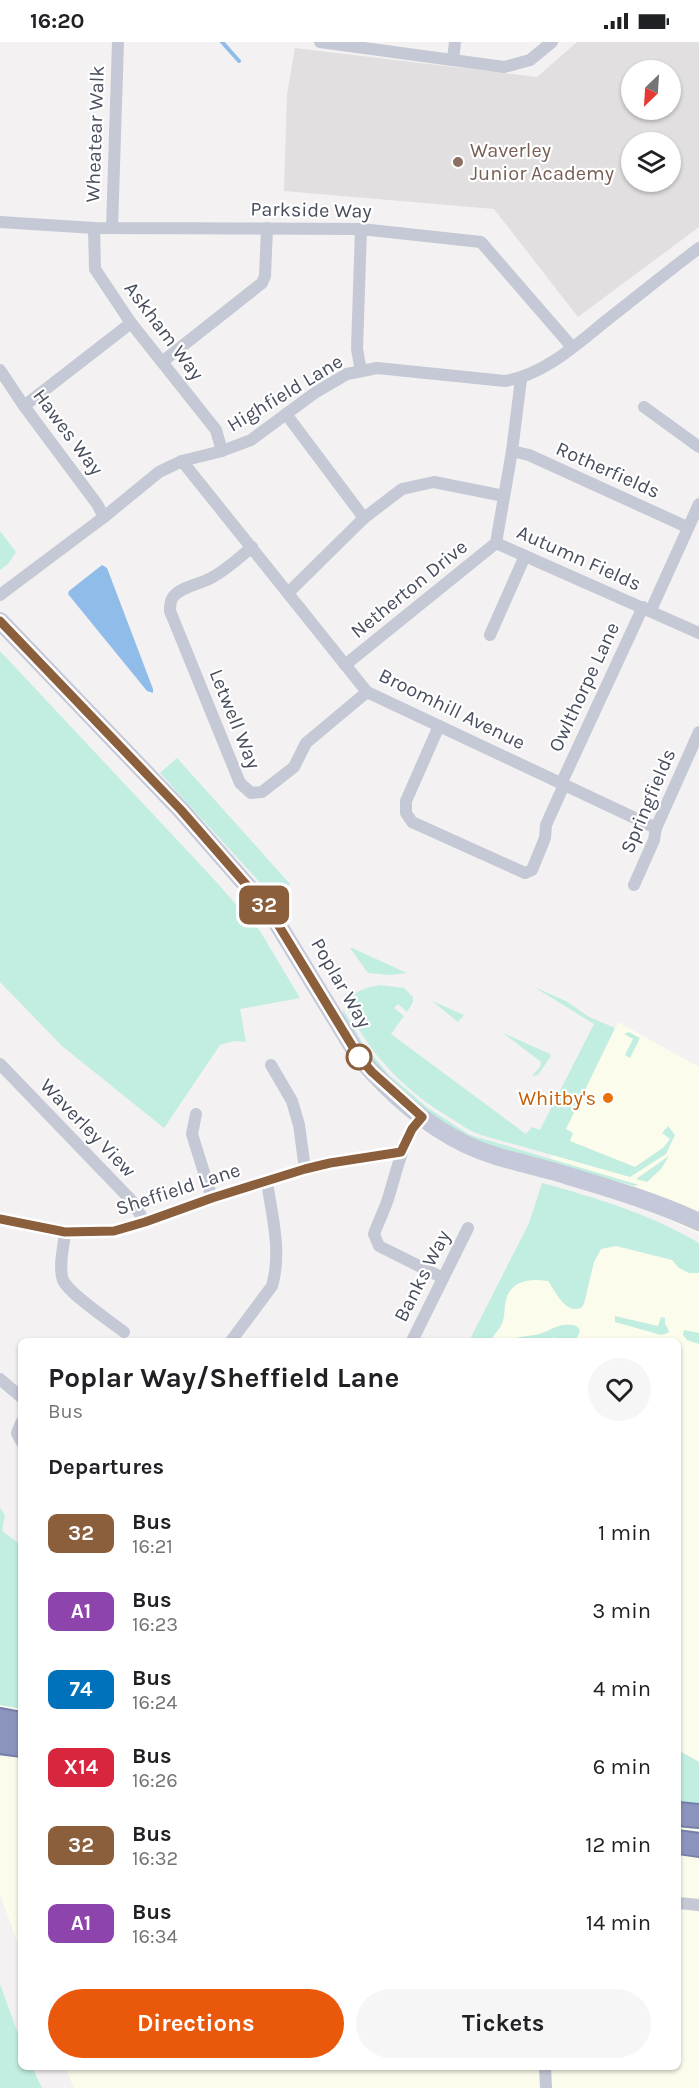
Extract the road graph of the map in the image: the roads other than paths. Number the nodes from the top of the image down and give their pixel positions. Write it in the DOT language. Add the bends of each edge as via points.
graph roads {
  1 [pos="118,42"];
  2 [pos="320,42"];
  3 [pos="455,42"];
  4 [pos="552,42"];
  5 [pos="453,60"];
  6 [pos="0,222"];
  7 [pos="94,228"];
  8 [pos="112,228"];
  9 [pos="267,228"];
  10 [pos="361,229"];
  11 [pos="699,248"];
  12 [pos="131,323"];
  13 [pos="572,347"];
  14 [pos="162,362"];
  15 [pos="361,371"];
  16 [pos="1,375"];
  17 [pos="521,379"];
  18 [pos="24,406"];
  19 [pos="644,408"];
  20 [pos="286,414"];
  21 [pos="699,447"];
  22 [pos="222,451"];
  23 [pos="512,451"];
  24 [pos="182,461"];
  25 [pos="504,496"];
  26 [pos="699,504"];
  27 [pos="105,517"];
  28 [pos="364,518"];
  29 [pos="687,527"];
  30 [pos="496,543"];
  31 [pos="252,547"];
  32 [pos="525,556"];
  33 [pos="288,593"];
  34 [pos="0,595"];
  35 [pos="647,609"];
  36 [pos="0,621"];
  37 [pos="699,633"];
  38 [pos="490,635"];
  39 [pos="345,665"];
  40 [pos="367,692"];
  41 [pos="439,726"];
  42 [pos="699,732"];
  43 [pos="563,784"];
  44 [pos="656,828"];
  45 [pos="634,885"];
  46 [pos="0,1064"];
  47 [pos="272,1065"];
  48 [pos="195,1114"];
  49 [pos="422,1117"];
  50 [pos="401,1152"];
  51 [pos="305,1169"];
  52 [pos="267,1182"];
  53 [pos="212,1198"];
  54 [pos="0,1219"];
  55 [pos="145,1222"];
  56 [pos="699,1222"];
  57 [pos="468,1228"];
  58 [pos="65,1232"];
  59 [pos="443,1278"];
  60 [pos="124,1332"];
  61 [pos="233,1338"];
  62 [pos="413,1338"];
  63 [pos="0,1379"];
  64 [pos="18,1394"];
  65 [pos="0,1720"];
  66 [pos="18,1723"];
  67 [pos="0,1742"];
  68 [pos="18,1745"];
  69 [pos="681,1814"];
  70 [pos="699,1816"];
  71 [pos="681,1842"];
  72 [pos="699,1845"];
  73 [pos="681,1903"];
  74 [pos="699,1905"];
  75 [pos="545,2070"];
  76 [pos="546,2088"];
  1 -- 8 [label="street, Wheatear Walk"];
  2 -- 5 [label="street"];
  3 -- 5 [label="street"];
  4 -- 5 [label="street" via="530,60 504,67"];
  6 -- 7 [label="street, Parkside Way"];
  7 -- 8 [label="street, Parkside Way"];
  7 -- 12 [label="street, Askham Way" via="95,269"];
  8 -- 9 [label="street, Parkside Way"];
  9 -- 10 [label="street, Parkside Way"];
  9 -- 14 [label="street" via="262,283"];
  10 -- 13 [label="street, Parkside Way" via="481,242"];
  10 -- 15 [label="street" via="357,349"];
  11 -- 13 [label="street, Highfield Lane"];
  12 -- 14 [label="street, Askham Way"];
  12 -- 18 [label="street"];
  13 -- 17 [label="street, Highfield Lane"];
  14 -- 22 [label="street, Askham Way" via="216,430"];
  15 -- 17 [label="street, Highfield Lane" via="377,368 505,381"];
  15 -- 20 [label="street, Highfield Lane" via="347,374"];
  16 -- 18 [label="street, Hawes Way"];
  17 -- 23 [label="street, Autumn Fields"];
  18 -- 27 [label="street, Hawes Way"];
  19 -- 21 [label="street"];
  20 -- 22 [label="street, Highfield Lane" via="251,440"];
  20 -- 28 [label="street"];
  22 -- 24 [label="street, Highfield Lane"];
  23 -- 25 [label="street, Autumn Fields"];
  23 -- 29 [label="street, Rotherfields" via="529,455"];
  24 -- 27 [label="street, Highfield Lane" via="159,472"];
  24 -- 31 [label="street, Broomhill Avenue"];
  25 -- 28 [label="street" via="423,483 402,489"];
  25 -- 30 [label="street, Autumn Fields"];
  26 -- 29 [label="street, Owlthorpe Lane"];
  27 -- 34 [label="street, Highfield Lane"];
  28 -- 33 [label="street"];
  29 -- 35 [label="street, Owlthorpe Lane"];
  30 -- 32 [label="street, Autumn Fields"];
  30 -- 39 [label="street, Netherton Drive"];
  31 -- 33 [label="street, Broomhill Avenue"];
  31 -- 40 [label="street, Letwell Way" via="209,579 173,596 170,603 240,783 251,793 262,792 294,767 306,743"];
  32 -- 35 [label="street, Autumn Fields"];
  32 -- 38 [label="street"];
  33 -- 39 [label="street, Broomhill Avenue"];
  35 -- 37 [label="street, Autumn Fields"];
  35 -- 43 [label="street, Owlthorpe Lane"];
  36 -- 49 [label="main road, Poplar Way" via="181,810 271,913 359,1057"];
  39 -- 40 [label="street, Broomhill Avenue"];
  40 -- 41 [label="street, Broomhill Avenue"];
  41 -- 43 [label="street, Broomhill Avenue"];
  41 -- 43 [label="street, Owlthorpe Lane" via="406,801 406,813 412,822 525,873 532,870"];
  42 -- 44 [label="street, Springfields"];
  43 -- 44 [label="street, Broomhill Avenue"];
  44 -- 45 [label="street, Springfields"];
  46 -- 55 [label="street, Waverley View" via="131,1200"];
  47 -- 51 [label="street" via="292,1101"];
  48 -- 53 [label="street" via="192,1134"];
  49 -- 50 [label="street"];
  49 -- 56 [label="main road, Poplar Way" via="488,1154 656,1203"];
  50 -- 51 [label="street, Sheffield Lane"];
  50 -- 59 [label="street" via="374,1239 379,1246"];
  51 -- 52 [label="street, Sheffield Lane"];
  52 -- 53 [label="street, Sheffield Lane"];
  52 -- 61 [label="street" via="277,1247 275,1275 272,1286"];
  53 -- 55 [label="street, Sheffield Lane"];
  54 -- 58 [label="street, Sheffield Lane"];
  55 -- 58 [label="street, Sheffield Lane" via="114,1231"];
  57 -- 59 [label="street, Banks Way"];
  58 -- 60 [label="street" via="63,1279"];
  59 -- 62 [label="street, Banks Way"];
  63 -- 64 [label="street"];
  65 -- 66 [label="highway"];
  67 -- 68 [label="highway"];
  69 -- 70 [label="highway"];
  71 -- 72 [label="highway"];
  73 -- 74 [label="street"];
  75 -- 76 [label="street"];
}
